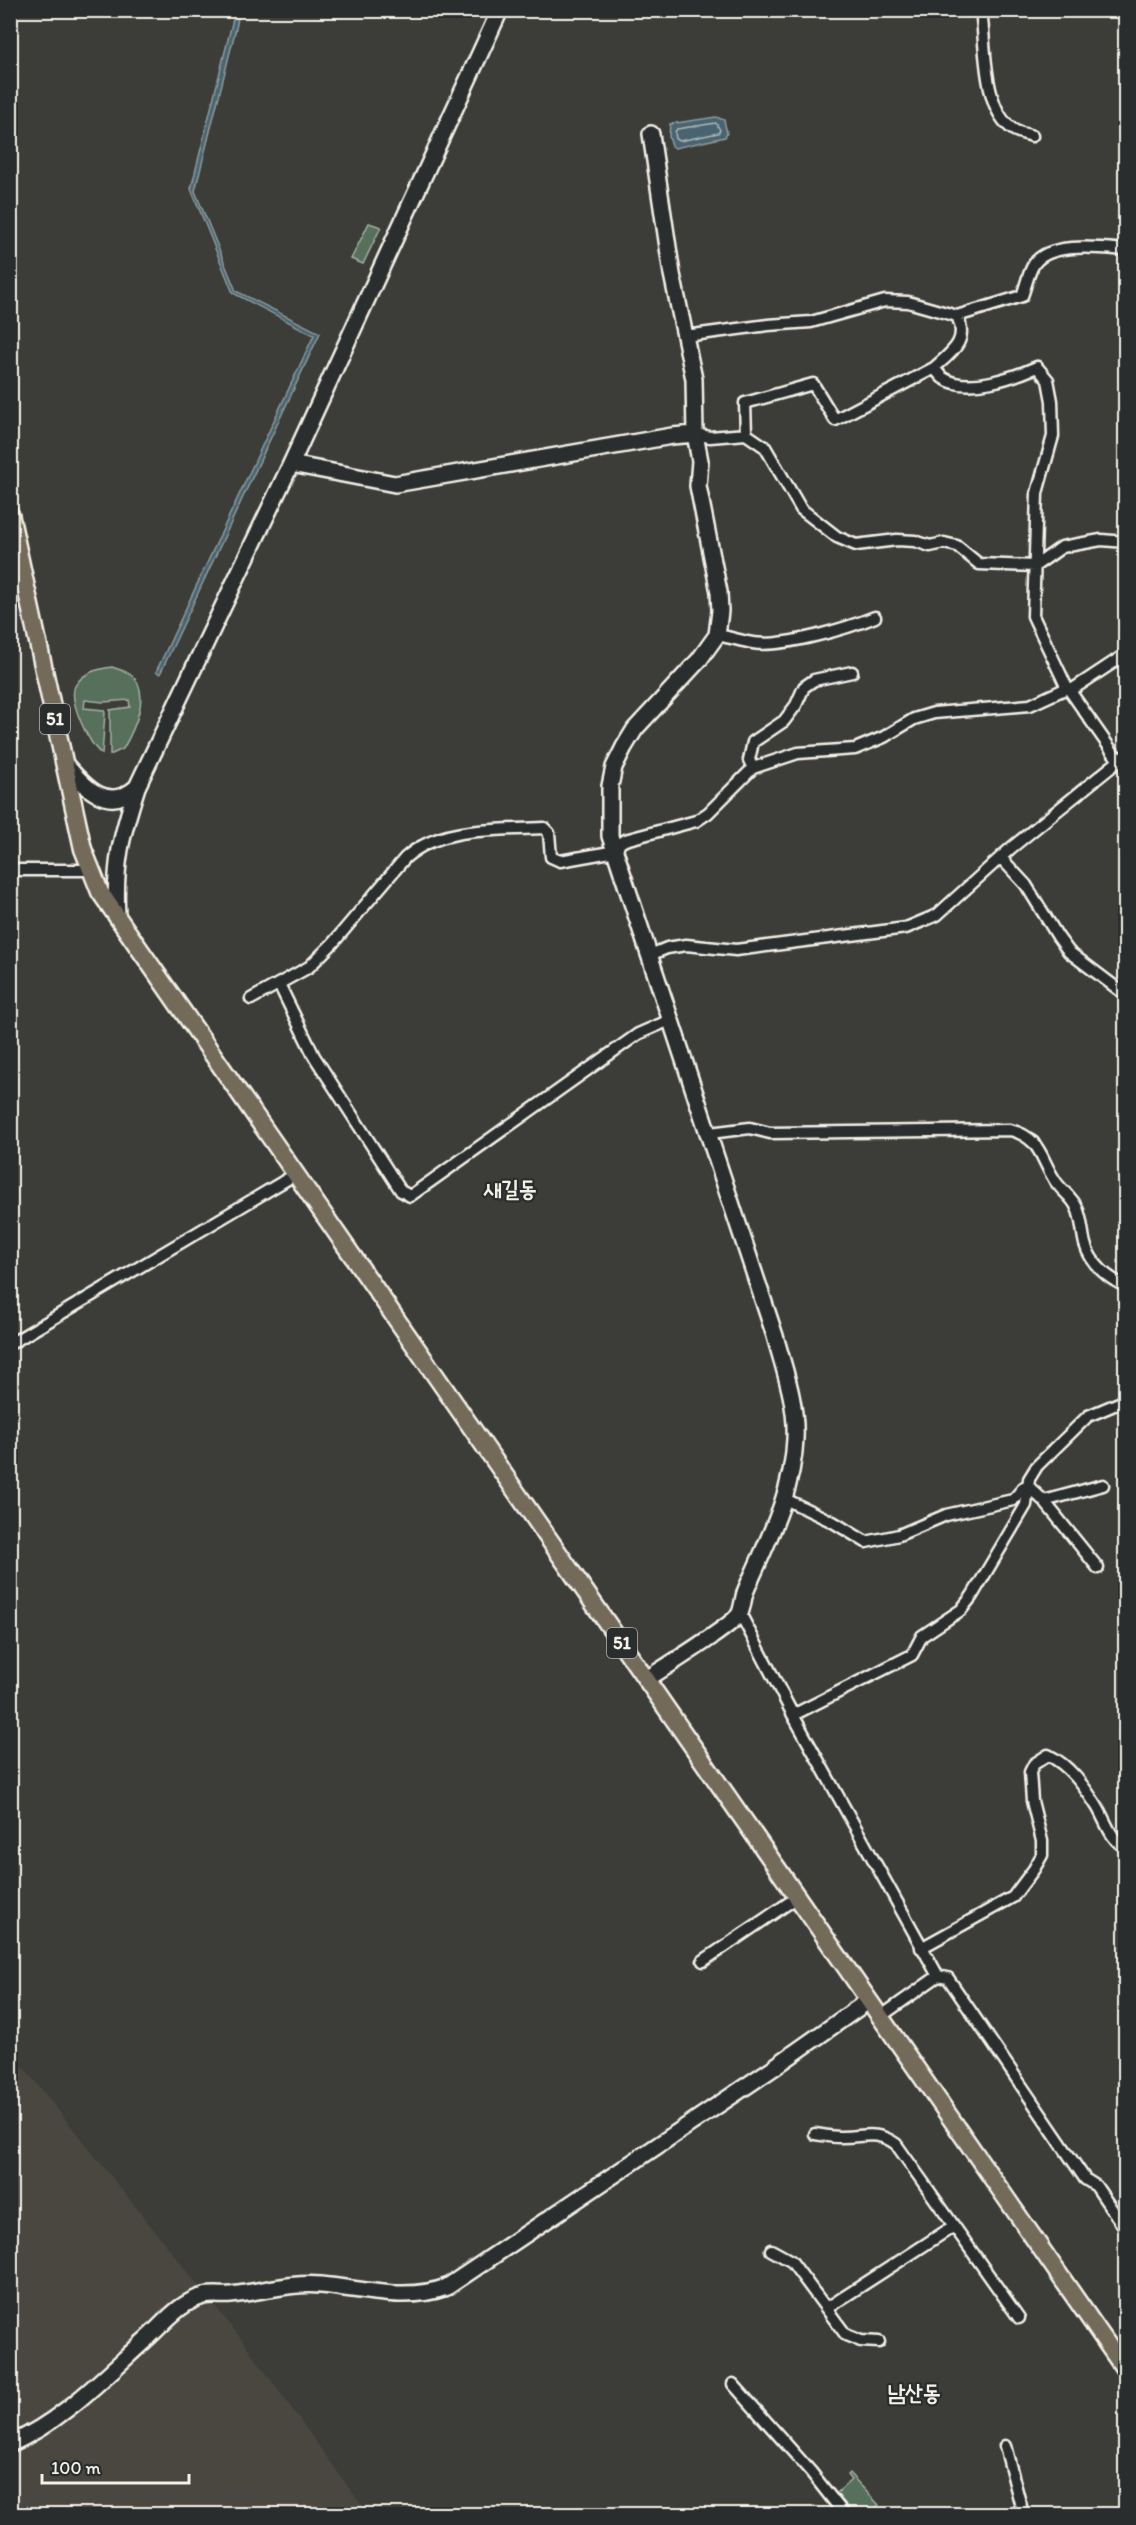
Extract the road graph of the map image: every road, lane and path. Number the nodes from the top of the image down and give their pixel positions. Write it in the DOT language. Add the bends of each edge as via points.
graph roads {
  1 [pos="500,10"];
  2 [pos="981,10"];
  3 [pos="651,134"];
  4 [pos="1032,136"];
  5 [pos="1125,250"];
  6 [pos="957,316"];
  7 [pos="685,336"];
  8 [pos="934,368"];
  9 [pos="696,434"];
  10 [pos="746,434"];
  11 [pos="291,464"];
  12 [pos="10,514"];
  13 [pos="1125,542"];
  14 [pos="1035,566"];
  15 [pos="875,617"];
  16 [pos="717,635"];
  17 [pos="1125,654"];
  18 [pos="852,672"];
  19 [pos="1069,690"];
  20 [pos="1122,758"];
  21 [pos="64,763"];
  22 [pos="753,768"];
  23 [pos="137,787"];
  24 [pos="616,852"];
  25 [pos="1002,859"];
  26 [pos="10,870"];
  27 [pos="90,870"];
  28 [pos="117,916"];
  29 [pos="650,955"];
  30 [pos="279,984"];
  31 [pos="1125,995"];
  32 [pos="251,999"];
  33 [pos="670,1020"];
  34 [pos="710,1133"];
  35 [pos="296,1174"];
  36 [pos="1125,1286"];
  37 [pos="10,1344"];
  38 [pos="1125,1400"];
  39 [pos="1103,1485"];
  40 [pos="1029,1487"];
  41 [pos="783,1498"];
  42 [pos="1044,1501"];
  43 [pos="1098,1568"];
  44 [pos="740,1613"];
  45 [pos="647,1679"];
  46 [pos="793,1715"];
  47 [pos="1125,1847"];
  48 [pos="796,1898"];
  49 [pos="921,1948"];
  50 [pos="703,1961"];
  51 [pos="938,1976"];
  52 [pos="868,2001"];
  53 [pos="880,2017"];
  54 [pos="815,2134"];
  55 [pos="954,2226"];
  56 [pos="1125,2230"];
  57 [pos="771,2250"];
  58 [pos="827,2308"];
  59 [pos="1019,2318"];
  60 [pos="879,2342"];
  61 [pos="1125,2371"];
  62 [pos="733,2384"];
  63 [pos="10,2444"];
  64 [pos="1005,2446"];
  65 [pos="844,2514"];
  66 [pos="1023,2514"];
  1 -- 11 [label="street"];
  2 -- 4 [label="street" via="993,102 1014,130"];
  3 -- 7 [label="street"];
  5 -- 6 [label="street" via="1057,249 1035,263 1022,296"];
  6 -- 7 [label="street" via="908,302 885,301 811,322"];
  6 -- 8 [label="street" via="963,327 961,340"];
  7 -- 9 [label="street" via="694,379"];
  8 -- 10 [label="street" via="835,420 813,384 745,403"];
  8 -- 14 [label="street" via="943,378 955,382 983,384 1037,368 1048,380 1053,436 1037,493"];
  9 -- 10 [label="street"];
  9 -- 11 [label="street" via="395,484"];
  9 -- 16 [label="street" via="698,486 719,592"];
  10 -- 14 [label="street" via="765,447 801,509 837,537 856,545 897,540 930,546 944,543 957,546 979,564"];
  11 -- 23 [label="street"];
  12 -- 21 [label="main road, 51"];
  13 -- 14 [label="street" via="1101,540 1062,547"];
  14 -- 19 [label="street" via="1033,615"];
  15 -- 16 [label="street" via="831,633 770,643 754,644"];
  16 -- 24 [label="street" via="635,729 614,767 609,824"];
  17 -- 19 [label="street"];
  18 -- 22 [label="street" via="814,680 804,687 784,721 753,742"];
  19 -- 20 [label="street"];
  19 -- 22 [label="street" via="1030,705 934,713 855,749 798,753"];
  20 -- 25 [label="street"];
  21 -- 23 [label="street" via="85,787 105,797 128,795"];
  21 -- 27 [label="main road, 51"];
  22 -- 24 [label="street" via="696,821 624,840"];
  23 -- 28 [label="street" via="116,864"];
  24 -- 29 [label="street"];
  24 -- 30 [label="street" via="560,861 551,857 549,833 544,828 440,837 417,847 309,967"];
  25 -- 29 [label="street" via="937,915 906,928 736,950 686,945"];
  25 -- 31 [label="street" via="1026,885 1070,952"];
  26 -- 27 [label="street"];
  27 -- 28 [label="main road, 51"];
  28 -- 35 [label="main road, 51"];
  29 -- 33 [label="street"];
  30 -- 32 [label="street"];
  30 -- 33 [label="street" via="314,1056 401,1191 410,1196 638,1034"];
  33 -- 34 [label="street"];
  34 -- 36 [label="street" via="750,1128 770,1133 1023,1133 1078,1209 1086,1248 1096,1265"];
  34 -- 41 [label="street" via="790,1389 795,1437"];
  35 -- 37 [label="street"];
  35 -- 45 [label="main road, 51"];
  38 -- 40 [label="street" via="1088,1416 1037,1466"];
  39 -- 42 [label="street"];
  40 -- 41 [label="street" via="1024,1487 1013,1500 946,1515 899,1535 866,1542"];
  40 -- 42 [label="street"];
  40 -- 46 [label="street" via="1022,1512 961,1610 922,1636 912,1655"];
  41 -- 44 [label="street"];
  42 -- 43 [label="street"];
  44 -- 45 [label="street"];
  44 -- 46 [label="street"];
  45 -- 48 [label="main road, 51"];
  46 -- 49 [label="street"];
  47 -- 49 [label="street" via="1113,1837 1097,1806 1061,1762 1048,1755 1041,1758 1030,1772 1042,1841 1042,1855 1034,1869 1013,1897"];
  48 -- 50 [label="street"];
  48 -- 52 [label="main road, 51"];
  49 -- 51 [label="street"];
  51 -- 53 [label="street"];
  51 -- 56 [label="street" via="948,1978 1085,2179 1096,2186"];
  52 -- 53 [label="main road, 51"];
  52 -- 63 [label="street" via="447,2287 427,2294 401,2295 320,2284 204,2296 179,2308 63,2413"];
  53 -- 61 [label="main road, 51"];
  54 -- 55 [label="street" via="886,2137 896,2144"];
  55 -- 58 [label="street"];
  55 -- 59 [label="street"];
  57 -- 58 [label="street" via="791,2261"];
  58 -- 60 [label="street" via="846,2335"];
  62 -- 65 [label="street"];
  64 -- 66 [label="street"];
}
